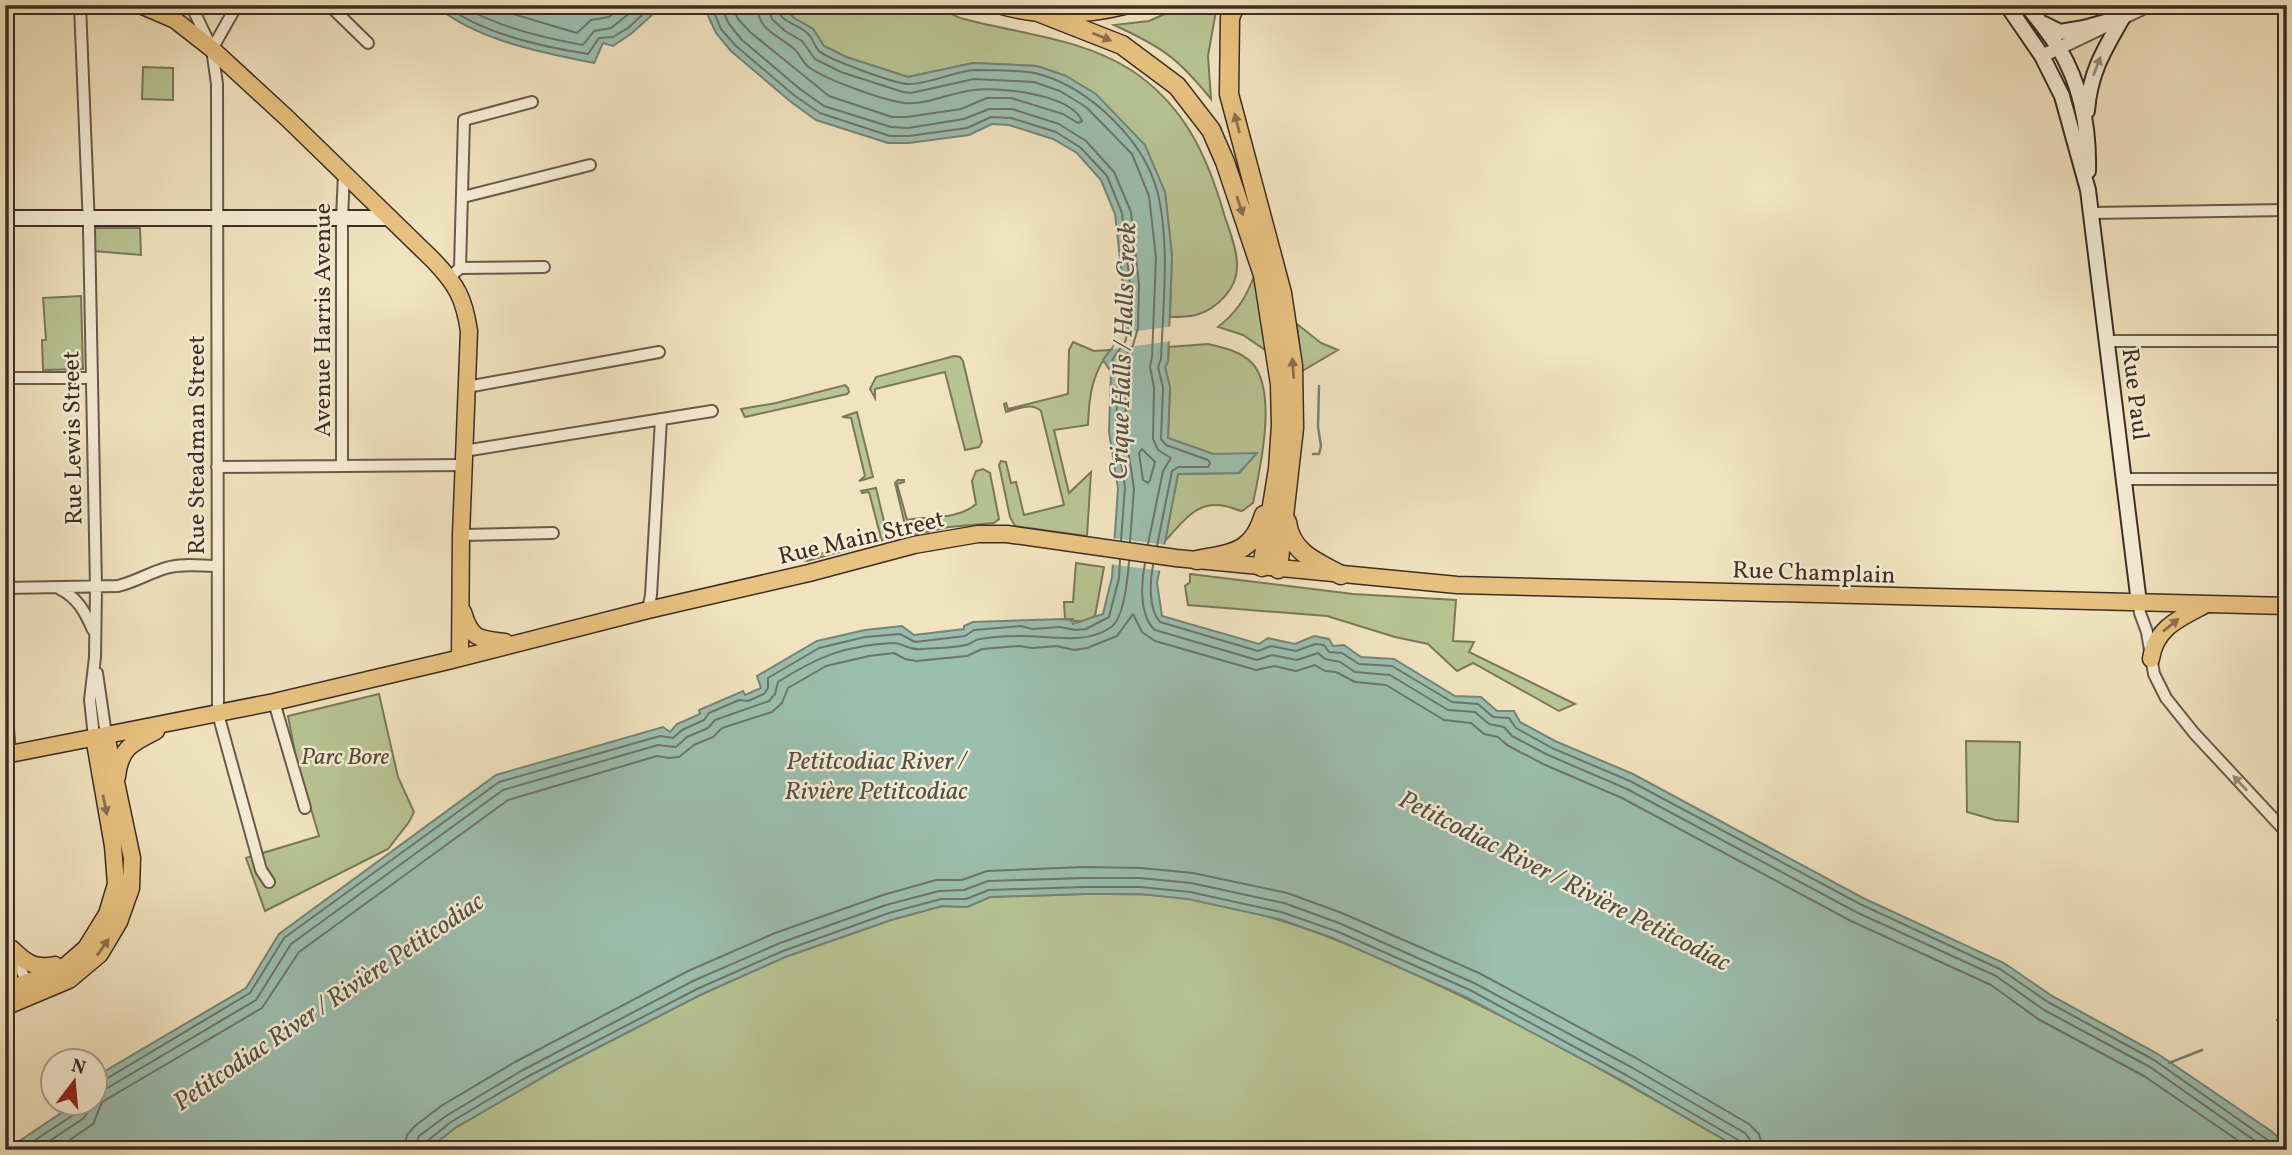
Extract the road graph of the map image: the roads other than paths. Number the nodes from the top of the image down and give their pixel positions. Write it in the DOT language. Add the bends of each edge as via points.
graph roads {
  1 [pos="80,5"];
  2 [pos="140,5"];
  3 [pos="191,5"];
  4 [pos="237,5"];
  5 [pos="329,5"];
  6 [pos="1002,5"];
  7 [pos="1124,5"];
  8 [pos="1235,5"];
  9 [pos="2149,5"];
  10 [pos="2011,11"];
  11 [pos="2031,11"];
  12 [pos="1038,12"];
  13 [pos="176,13"];
  14 [pos="2123,17"];
  15 [pos="368,43"];
  16 [pos="2059,48"];
  17 [pos="212,49"];
  18 [pos="2042,56"];
  19 [pos="531,102"];
  20 [pos="2086,119"];
  21 [pos="590,165"];
  22 [pos="344,174"];
  23 [pos="2088,190"];
  24 [pos="463,197"];
  25 [pos="2287,210"];
  26 [pos="2091,213"];
  27 [pos="5,218"];
  28 [pos="88,218"];
  29 [pos="216,218"];
  30 [pos="342,218"];
  31 [pos="388,218"];
  32 [pos="544,267"];
  33 [pos="455,273"];
  34 [pos="2106,341"];
  35 [pos="2287,341"];
  36 [pos="659,352"];
  37 [pos="5,378"];
  38 [pos="91,378"];
  39 [pos="467,387"];
  40 [pos="712,411"];
  41 [pos="661,419"];
  42 [pos="464,458"];
  43 [pos="342,465"];
  44 [pos="217,467"];
  45 [pos="1278,469"];
  46 [pos="2123,478"];
  47 [pos="2287,479"];
  48 [pos="1285,510"];
  49 [pos="553,533"];
  50 [pos="461,535"];
  51 [pos="1197,560"];
  52 [pos="217,566"];
  53 [pos="1270,568"];
  54 [pos="1341,575"];
  55 [pos="5,588"];
  56 [pos="58,588"];
  57 [pos="96,588"];
  58 [pos="460,599"];
  59 [pos="2206,604"];
  60 [pos="2287,606"];
  61 [pos="2139,608"];
  62 [pos="648,610"];
  63 [pos="96,635"];
  64 [pos="513,643"];
  65 [pos="460,657"];
  66 [pos="2151,659"];
  67 [pos="5,688"];
  68 [pos="274,702"];
  69 [pos="218,714"];
  70 [pos="175,722"];
  71 [pos="100,736"];
  72 [pos="8,755"];
  73 [pos="116,790"];
  74 [pos="305,808"];
  75 [pos="2287,833"];
  76 [pos="269,882"];
  77 [pos="8,942"];
  78 [pos="71,961"];
  79 [pos="5,984"];
  80 [pos="29,989"];
  81 [pos="5,991"];
  82 [pos="5,1007"];
  1 -- 28 [label="street, Rue Lewis Street"];
  2 -- 13 [label="main road"];
  3 -- 17 [label="street, Rue Steadman Street"];
  4 -- 17 [label="street"];
  5 -- 15 [label="street"];
  6 -- 12 [label="highway"];
  7 -- 12 [label="highway" via="1076,13"];
  48 -- 8 [label="highway, one-way" via="1294,428 1293,366 1282,293 1229,94 1230,18"];
  9 -- 14 [label="street"];
  10 -- 18 [label="main road"];
  11 -- 14 [label="main road" via="2060,32"];
  11 -- 16 [label="main road"];
  12 -- 45 [label="highway, one-way" via="1122,45 1177,86 1211,130 1263,275 1280,384"];
  13 -- 17 [label="main road"];
  14 -- 16 [label="street"];
  20 -- 14 [label="main road, one-way" via="2098,60"];
  16 -- 18 [label="street"];
  16 -- 20 [label="main road"];
  17 -- 22 [label="main road"];
  17 -- 29 [label="street, Rue Steadman Street" via="217,84"];
  18 -- 23 [label="main road" via="2062,96"];
  19 -- 24 [label="street" via="464,120"];
  20 -- 23 [label="main road"];
  21 -- 24 [label="street"];
  22 -- 30 [label="street, Avenue Harris Avenue"];
  22 -- 31 [label="main road"];
  23 -- 26 [label="main road, Rue Paul"];
  24 -- 33 [label="street"];
  25 -- 26 [label="street"];
  26 -- 34 [label="main road, Rue Paul"];
  27 -- 28 [label="main road"];
  28 -- 29 [label="main road"];
  28 -- 38 [label="street, Rue Lewis Street"];
  29 -- 30 [label="main road"];
  29 -- 44 [label="street, Rue Steadman Street"];
  30 -- 31 [label="main road"];
  30 -- 43 [label="street, Avenue Harris Avenue"];
  31 -- 33 [label="main road"];
  32 -- 33 [label="street"];
  33 -- 39 [label="main road" via="469,331"];
  34 -- 35 [label="street"];
  34 -- 46 [label="main road, Rue Paul"];
  36 -- 39 [label="street"];
  37 -- 38 [label="street"];
  38 -- 57 [label="street, Rue Lewis Street"];
  39 -- 42 [label="main road"];
  40 -- 41 [label="street"];
  41 -- 42 [label="street"];
  41 -- 62 [label="street"];
  42 -- 43 [label="street"];
  42 -- 50 [label="main road"];
  43 -- 44 [label="street"];
  44 -- 52 [label="street, Rue Steadman Street"];
  45 -- 51 [label="highway" via="1252,541 1238,552"];
  45 -- 53 [label="highway"];
  46 -- 47 [label="street"];
  46 -- 61 [label="main road, Rue Paul"];
  48 -- 53 [label="highway"];
  48 -- 54 [label="highway" via="1289,536 1303,554"];
  49 -- 50 [label="street"];
  50 -- 58 [label="main road"];
  51 -- 53 [label="main road, Rue Main Street"];
  51 -- 62 [label="main road, Rue Main Street" via="978,534 914,545"];
  52 -- 57 [label="street" via="182,565 136,582"];
  52 -- 69 [label="street, Rue Steadman Street"];
  53 -- 54 [label="main road, Rue Champlain"];
  54 -- 61 [label="main road, Rue Champlain" via="1457,585"];
  55 -- 56 [label="street"];
  56 -- 57 [label="street"];
  56 -- 63 [label="street" via="72,595"];
  57 -- 63 [label="street, Rue Lewis Street"];
  58 -- 64 [label="main road" via="468,629 478,638"];
  58 -- 65 [label="main road"];
  59 -- 60 [label="main road, Rue Champlain"];
  59 -- 61 [label="main road, Rue Champlain"];
  66 -- 59 [label="main road, one-way" via="2168,626"];
  61 -- 66 [label="street"];
  62 -- 64 [label="main road, Rue Main Street"];
  63 -- 71 [label="street, Rue Lewis Street" via="90,701"];
  64 -- 65 [label="main road, Rue Main Street"];
  65 -- 68 [label="main road, Rue Main Street"];
  75 -- 66 [label="street, one-way" via="2179,715 2159,684"];
  67 -- 72 [label="street"];
  68 -- 69 [label="main road, Rue Main Street"];
  68 -- 74 [label="street"];
  69 -- 70 [label="main road, Rue Main Street"];
  69 -- 76 [label="street, Rue Steadman Street" via="261,870"];
  70 -- 71 [label="main road"];
  70 -- 73 [label="main road" via="135,741 123,752"];
  71 -- 72 [label="main road"];
  71 -- 73 [label="main road"];
  71 -- 78 [label="main road, one-way" via="116,884 107,914 86,948"];
  80 -- 73 [label="main road, one-way" via="69,980 100,954 120,922 131,888 132,858"];
  77 -- 78 [label="main road" via="35,967"];
  77 -- 79 [label="main road"];
  77 -- 80 [label="street"];
  78 -- 80 [label="main road"];
  80 -- 81 [label="main road"];
  80 -- 82 [label="main road"];
}
